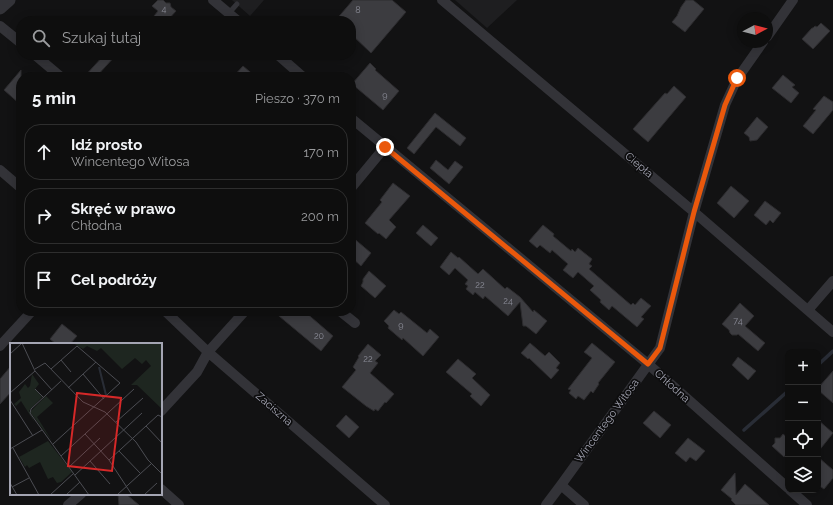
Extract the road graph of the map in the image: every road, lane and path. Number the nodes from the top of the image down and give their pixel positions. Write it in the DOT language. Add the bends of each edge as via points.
graph roads {
  1 [pos="9,0"];
  2 [pos="213,0"];
  3 [pos="442,0"];
  4 [pos="793,0"];
  5 [pos="237,4"];
  6 [pos="0,8"];
  7 [pos="229,14"];
  8 [pos="232,16"];
  9 [pos="0,26"];
  10 [pos="773,28"];
  11 [pos="16,39"];
  12 [pos="759,48"];
  13 [pos="41,60"];
  14 [pos="284,60"];
  15 [pos="55,72"];
  16 [pos="297,72"];
  17 [pos="356,122"];
  18 [pos="385,147"];
  19 [pos="0,170"];
  20 [pos="356,182"];
  21 [pos="16,184"];
  22 [pos="694,212"];
  23 [pos="833,281"];
  24 [pos="808,310"];
  25 [pos="27,316"];
  26 [pos="170,316"];
  27 [pos="241,316"];
  28 [pos="346,316"];
  29 [pos="355,323"];
  30 [pos="833,332"];
  31 [pos="0,346"];
  32 [pos="208,352"];
  33 [pos="648,364"];
  34 [pos="162,410"];
  35 [pos="561,485"];
  36 [pos="785,485"];
  37 [pos="162,490"];
  38 [pos="794,493"];
  39 [pos="80,495"];
  40 [pos="68,505"];
  41 [pos="179,505"];
  42 [pos="385,505"];
  43 [pos="546,505"];
  44 [pos="584,505"];
  45 [pos="807,505"];
  1 -- 6 [label="street"];
  2 -- 7 [label="street"];
  3 -- 22 [label="street, Ciepła"];
  4 -- 10 [label="street"];
  5 -- 7 [label="lane"];
  7 -- 8 [label="street"];
  9 -- 11 [label="street"];
  12 -- 22 [label="street, Wincentego Witosa" via="737,78 725,105"];
  13 -- 15 [label="street"];
  14 -- 16 [label="street"];
  17 -- 18 [label="street, Chłodna"];
  18 -- 20 [label="street"];
  18 -- 33 [label="street, Chłodna"];
  19 -- 21 [label="street"];
  22 -- 24 [label="street, Ciepła"];
  22 -- 33 [label="street, Wincentego Witosa" via="660,348"];
  23 -- 24 [label="street"];
  24 -- 30 [label="street, Ciepła"];
  25 -- 31 [label="street"];
  26 -- 32 [label="street, Zaciszna"];
  27 -- 32 [label="street"];
  28 -- 29 [label="street"];
  32 -- 34 [label="street" via="197,372"];
  32 -- 42 [label="street, Zaciszna"];
  33 -- 35 [label="street, Wincentego Witosa"];
  33 -- 36 [label="street, Chłodna"];
  35 -- 43 [label="street, Wincentego Witosa"];
  35 -- 44 [label="street"];
  37 -- 41 [label="street"];
  38 -- 45 [label="street, Chłodna"];
  39 -- 40 [label="street"];
}
